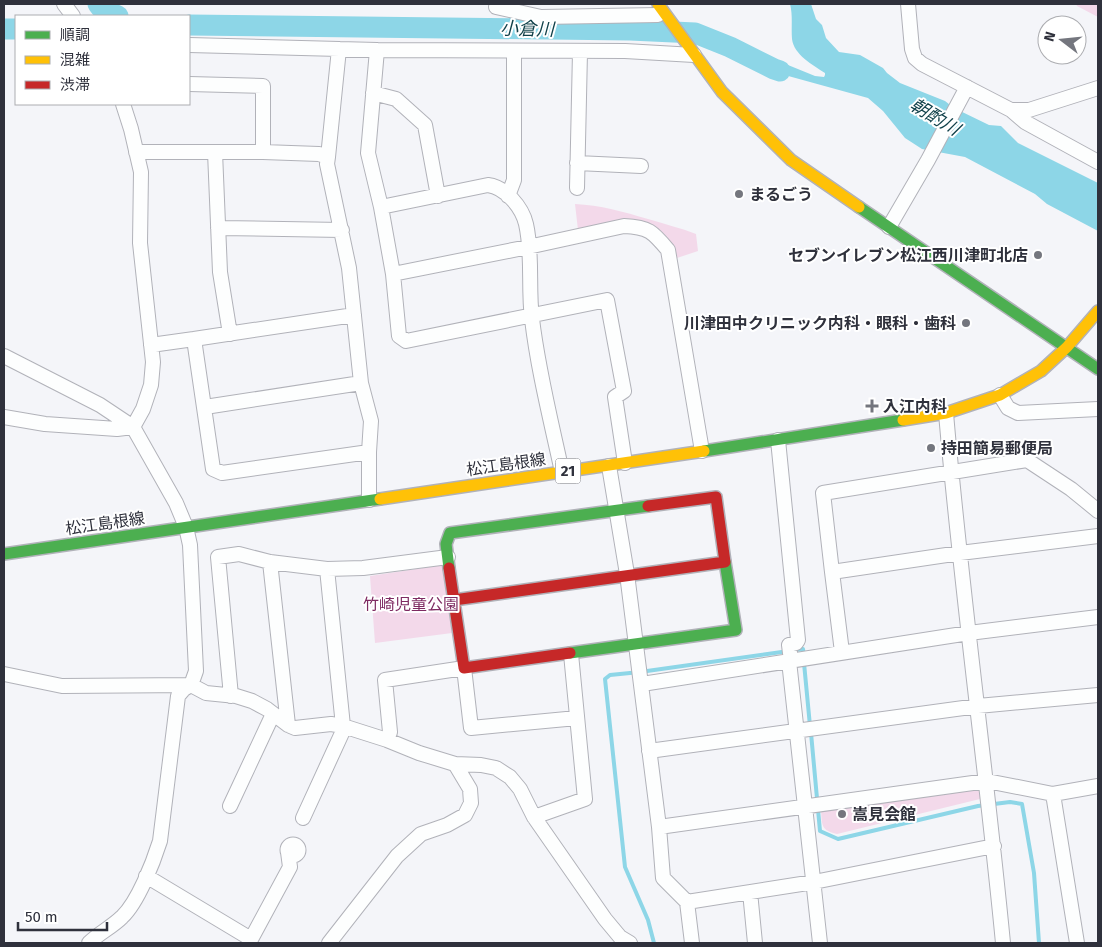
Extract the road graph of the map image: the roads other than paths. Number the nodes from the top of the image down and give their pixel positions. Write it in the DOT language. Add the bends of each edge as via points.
graph roads {
  1 [pos="64,4"];
  2 [pos="908,4"];
  3 [pos="496,7"];
  4 [pos="661,12"];
  5 [pos="71,15"];
  6 [pos="190,44"];
  7 [pos="339,49"];
  8 [pos="378,50"];
  9 [pos="514,51"];
  10 [pos="580,52"];
  11 [pos="691,52"];
  12 [pos="190,84"];
  13 [pos="1098,88"];
  14 [pos="964,91"];
  15 [pos="373,93"];
  16 [pos="123,105"];
  17 [pos="1011,110"];
  18 [pos="136,152"];
  19 [pos="215,152"];
  20 [pos="263,152"];
  21 [pos="328,157"];
  22 [pos="1098,162"];
  23 [pos="577,163"];
  24 [pos="641,166"];
  25 [pos="577,188"];
  26 [pos="438,196"];
  27 [pos="508,196"];
  28 [pos="381,208"];
  29 [pos="889,227"];
  30 [pos="218,228"];
  31 [pos="342,230"];
  32 [pos="528,247"];
  33 [pos="393,274"];
  34 [pos="1098,311"];
  35 [pos="354,315"];
  36 [pos="532,316"];
  37 [pos="230,334"];
  38 [pos="194,339"];
  39 [pos="151,345"];
  40 [pos="1067,347"];
  41 [pos="4,356"];
  42 [pos="1098,369"];
  43 [pos="361,383"];
  44 [pos="1000,396"];
  45 [pos="204,407"];
  46 [pos="1098,409"];
  47 [pos="946,413"];
  48 [pos="4,417"];
  49 [pos="132,427"];
  50 [pos="778,440"];
  51 [pos="702,451"];
  52 [pos="368,452"];
  53 [pos="625,463"];
  54 [pos="609,466"];
  55 [pos="562,472"];
  56 [pos="951,472"];
  57 [pos="369,500"];
  58 [pos="618,510"];
  59 [pos="1098,512"];
  60 [pos="186,527"];
  61 [pos="1098,536"];
  62 [pos="960,552"];
  63 [pos="4,554"];
  64 [pos="448,557"];
  65 [pos="270,562"];
  66 [pos="725,562"];
  67 [pos="327,569"];
  68 [pos="832,572"];
  69 [pos="627,574"];
  70 [pos="454,600"];
  71 [pos="1098,617"];
  72 [pos="969,633"];
  73 [pos="636,644"];
  74 [pos="842,652"];
  75 [pos="571,654"];
  76 [pos="794,657"];
  77 [pos="464,668"];
  78 [pos="4,674"];
  79 [pos="642,684"];
  80 [pos="191,685"];
  81 [pos="1098,695"];
  82 [pos="231,696"];
  83 [pos="978,706"];
  84 [pos="273,714"];
  85 [pos="577,718"];
  86 [pos="288,725"];
  87 [pos="343,726"];
  88 [pos="805,729"];
  89 [pos="387,740"];
  90 [pos="650,751"];
  91 [pos="455,764"];
  92 [pos="987,781"];
  93 [pos="1098,786"];
  94 [pos="1053,794"];
  95 [pos="813,805"];
  96 [pos="230,806"];
  97 [pos="304,818"];
  98 [pos="534,818"];
  99 [pos="659,827"];
  100 [pos="994,846"];
  101 [pos="288,852"];
  102 [pos="146,876"];
  103 [pos="814,882"];
  104 [pos="750,892"];
  105 [pos="687,902"];
  106 [pos="250,941"];
  107 [pos="89,943"];
  108 [pos="329,943"];
  109 [pos="630,943"];
  110 [pos="692,943"];
  111 [pos="755,943"];
  112 [pos="820,943"];
  113 [pos="1003,943"];
  114 [pos="1077,943"];
  1 -- 5 [label="street"];
  2 -- 14 [label="street" via="915,58"];
  3 -- 4 [label="street" via="541,17"];
  4 -- 11 [label="street"];
  6 -- 7 [label="street"];
  7 -- 8 [label="street"];
  7 -- 21 [label="street"];
  8 -- 9 [label="street"];
  8 -- 15 [label="street"];
  9 -- 10 [label="street"];
  9 -- 27 [label="street" via="514,180"];
  10 -- 11 [label="street"];
  10 -- 23 [label="street"];
  11 -- 29 [label="street" via="722,92 791,160"];
  12 -- 20 [label="street" via="263,86"];
  13 -- 17 [label="street" via="1030,110"];
  14 -- 17 [label="street"];
  14 -- 29 [label="street"];
  15 -- 26 [label="street" via="396,99 425,126"];
  15 -- 28 [label="street" via="368,153"];
  16 -- 18 [label="street"];
  17 -- 22 [label="street" via="1025,122"];
  18 -- 19 [label="street"];
  18 -- 39 [label="street" via="140,172 140,244"];
  19 -- 20 [label="street"];
  19 -- 30 [label="street"];
  20 -- 21 [label="street"];
  21 -- 31 [label="street"];
  23 -- 24 [label="street"];
  23 -- 25 [label="street"];
  26 -- 27 [label="street" via="497,186"];
  26 -- 28 [label="street"];
  27 -- 32 [label="street" via="526,223"];
  28 -- 33 [label="street"];
  29 -- 40 [label="street"];
  30 -- 31 [label="street"];
  30 -- 37 [label="street" via="220,272"];
  31 -- 35 [label="street"];
  32 -- 33 [label="street"];
  32 -- 36 [label="street"];
  32 -- 51 [label="street" via="624,226 654,232 668,250"];
  33 -- 36 [label="street" via="399,336 406,340"];
  34 -- 40 [label="street, 松江島根線 / 21"];
  35 -- 37 [label="street"];
  35 -- 43 [label="street"];
  36 -- 53 [label="street" via="606,300 624,391 615,397"];
  36 -- 55 [label="street" via="538,362"];
  37 -- 38 [label="street"];
  38 -- 39 [label="street"];
  38 -- 45 [label="street"];
  39 -- 49 [label="street" via="151,385"];
  40 -- 42 [label="street"];
  40 -- 44 [label="street, 松江島根線 / 21" via="1041,371"];
  41 -- 49 [label="street" via="100,405"];
  43 -- 45 [label="street"];
  43 -- 52 [label="street" via="370,421"];
  44 -- 46 [label="street" via="1008,408 1018,413"];
  44 -- 47 [label="street, 松江島根線 / 21"];
  45 -- 52 [label="street" via="213,469 222,473"];
  47 -- 50 [label="street, 松江島根線 / 21"];
  47 -- 56 [label="street"];
  48 -- 49 [label="street" via="45,424 117,429"];
  49 -- 60 [label="street" via="176,503"];
  50 -- 51 [label="street, 松江島根線 / 21"];
  50 -- 76 [label="street" via="798,640 796,644 789,645"];
  51 -- 53 [label="street, 松江島根線 / 21"];
  52 -- 57 [label="street"];
  53 -- 54 [label="street, 松江島根線 / 21"];
  54 -- 55 [label="street, 松江島根線 / 21"];
  54 -- 58 [label="street"];
  55 -- 57 [label="street, 松江島根線 / 21"];
  56 -- 59 [label="street" via="1027,460 1071,489"];
  56 -- 62 [label="street"];
  56 -- 68 [label="street" via="823,493"];
  57 -- 60 [label="street, 松江島根線 / 21"];
  58 -- 64 [label="street" via="450,533 446,544"];
  58 -- 66 [label="street" via="716,497"];
  58 -- 69 [label="street"];
  60 -- 63 [label="street, 松江島根線 / 21"];
  60 -- 80 [label="street" via="190,544 196,671"];
  61 -- 62 [label="street"];
  62 -- 68 [label="street"];
  62 -- 72 [label="street"];
  64 -- 67 [label="street" via="363,568"];
  64 -- 70 [label="street"];
  65 -- 67 [label="street"];
  65 -- 82 [label="street" via="239,554 218,557"];
  65 -- 86 [label="street"];
  66 -- 69 [label="street"];
  66 -- 73 [label="street" via="736,630"];
  67 -- 87 [label="street"];
  68 -- 74 [label="street"];
  69 -- 70 [label="street"];
  69 -- 73 [label="street"];
  70 -- 77 [label="street"];
  71 -- 72 [label="street"];
  72 -- 74 [label="street"];
  72 -- 83 [label="street"];
  73 -- 75 [label="street"];
  73 -- 79 [label="street"];
  74 -- 76 [label="street"];
  75 -- 77 [label="street"];
  75 -- 85 [label="street"];
  76 -- 79 [label="street"];
  76 -- 88 [label="street"];
  77 -- 85 [label="street" via="471,728"];
  77 -- 89 [label="street" via="385,680 390,732"];
  78 -- 80 [label="street" via="62,686"];
  79 -- 90 [label="street"];
  80 -- 82 [label="street" via="206,693"];
  80 -- 102 [label="street" via="178,696 163,829"];
  81 -- 83 [label="street"];
  82 -- 84 [label="street" via="252,701"];
  83 -- 88 [label="street"];
  83 -- 92 [label="street"];
  84 -- 86 [label="street"];
  84 -- 96 [label="street"];
  85 -- 98 [label="street" via="585,799"];
  86 -- 87 [label="street" via="302,728 331,724"];
  87 -- 89 [label="street"];
  87 -- 97 [label="street"];
  88 -- 90 [label="street"];
  88 -- 95 [label="street"];
  89 -- 91 [label="street"];
  90 -- 99 [label="street"];
  91 -- 98 [label="street" via="496,768 510,776"];
  91 -- 108 [label="street" via="470,789 471,803 465,815 422,834 397,856"];
  92 -- 94 [label="street"];
  92 -- 95 [label="street"];
  92 -- 100 [label="street"];
  93 -- 94 [label="street"];
  94 -- 114 [label="street"];
  95 -- 99 [label="street"];
  95 -- 103 [label="street"];
  98 -- 109 [label="street" via="605,918 620,937"];
  99 -- 105 [label="street" via="663,878"];
  100 -- 103 [label="street"];
  100 -- 113 [label="street"];
  101 -- 106 [label="street" via="290,867"];
  102 -- 106 [label="street"];
  102 -- 107 [label="street" via="124,916"];
  103 -- 104 [label="street"];
  103 -- 112 [label="street"];
  104 -- 105 [label="street"];
  104 -- 111 [label="street"];
  105 -- 110 [label="street"];
}
